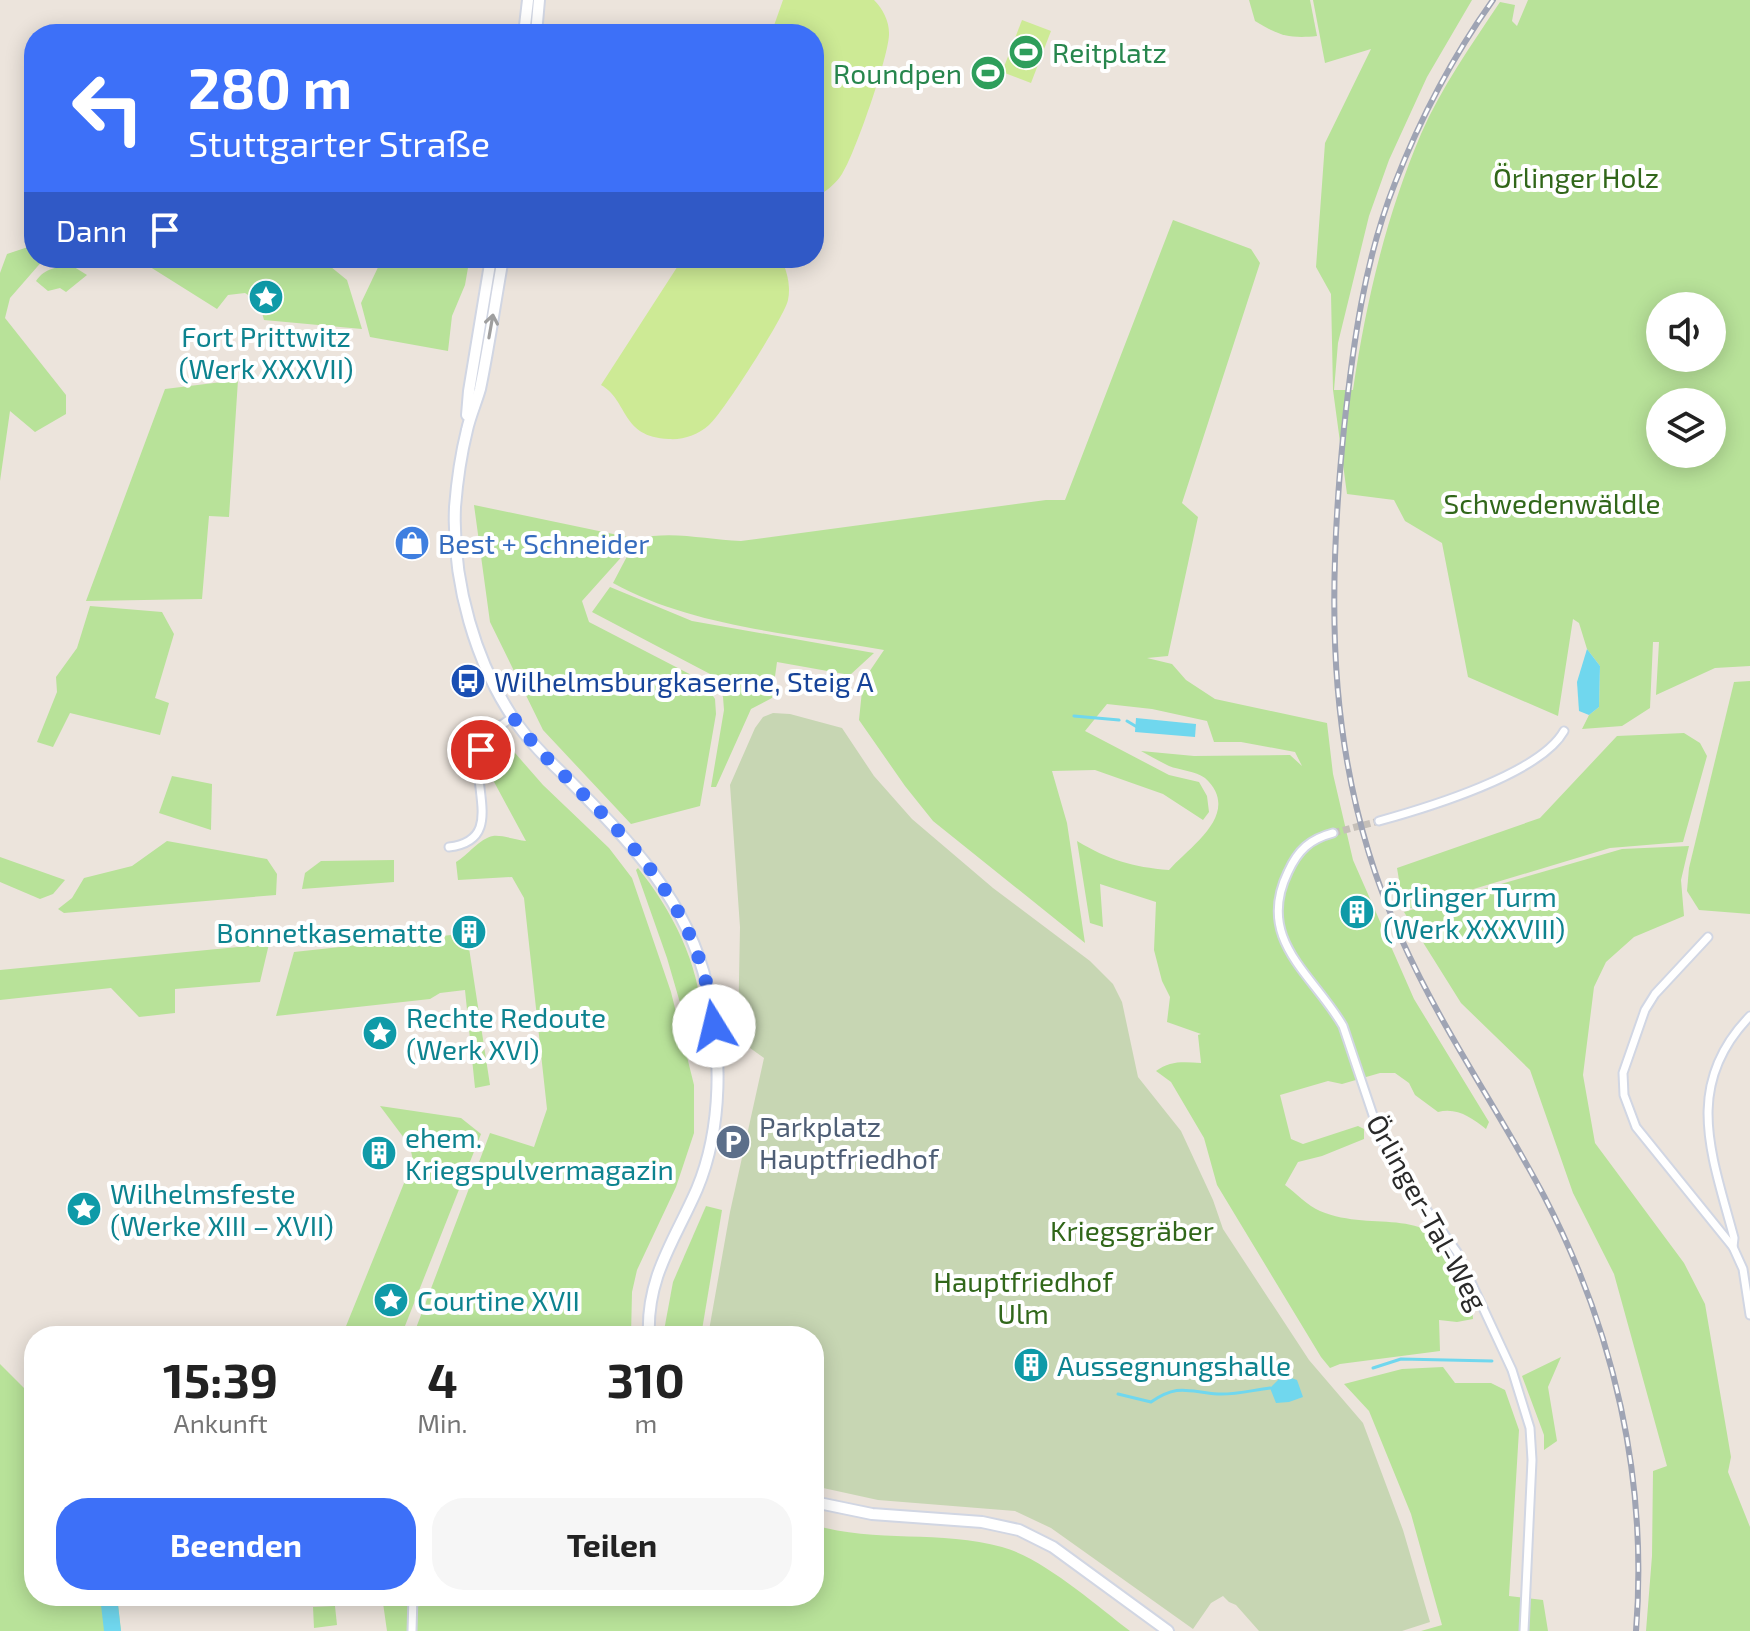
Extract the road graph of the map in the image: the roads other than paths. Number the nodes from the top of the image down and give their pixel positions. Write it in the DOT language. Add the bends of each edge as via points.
graph roads {
  1 [pos="528,0"];
  2 [pos="542,0"];
  3 [pos="525,24"];
  4 [pos="538,24"];
  5 [pos="489,268"];
  6 [pos="501,268"];
  7 [pos="467,429"];
  8 [pos="513,717"];
  9 [pos="1564,731"];
  10 [pos="1379,821"];
  11 [pos="1333,833"];
  12 [pos="449,847"];
  13 [pos="1708,937"];
  14 [pos="1750,1016"];
  15 [pos="1733,1247"];
  16 [pos="1746,1268"];
  17 [pos="1750,1315"];
  18 [pos="650,1326"];
  19 [pos="824,1504"];
  20 [pos="413,1606"];
  21 [pos="412,1631"];
  22 [pos="1168,1631"];
  23 [pos="1524,1631"];
  1 -- 3 [label="main road"];
  2 -- 4 [label="main road"];
  5 -- 7 [label="main road"];
  7 -- 6 [label="main road, one-way"];
  7 -- 8 [label="main road" via="456,507 459,567 480,652"];
  8 -- 12 [label="street" via="493,731 481,750 480,829 468,842"];
  8 -- 18 [label="main road" via="657,875 693,939 708,988 717,1061 713,1129 697,1188 657,1270"];
  9 -- 10 [label="street" via="1556,744 1493,781"];
  11 -- 23 [label="street, Örlinger-Tal-Weg" via="1310,841 1294,857 1279,894 1282,932 1295,965 1343,1026 1381,1139 1457,1252 1512,1370 1530,1428 1532,1460"];
  13 -- 15 [label="street" via="1645,1010 1623,1073 1624,1095 1636,1127"];
  14 -- 15 [label="street" via="1722,1050 1708,1105 1708,1136"];
  15 -- 16 [label="street"];
  16 -- 17 [label="street"];
  19 -- 22 [label="main road" via="1019,1530 1047,1544"];
  20 -- 21 [label="street"];
}
